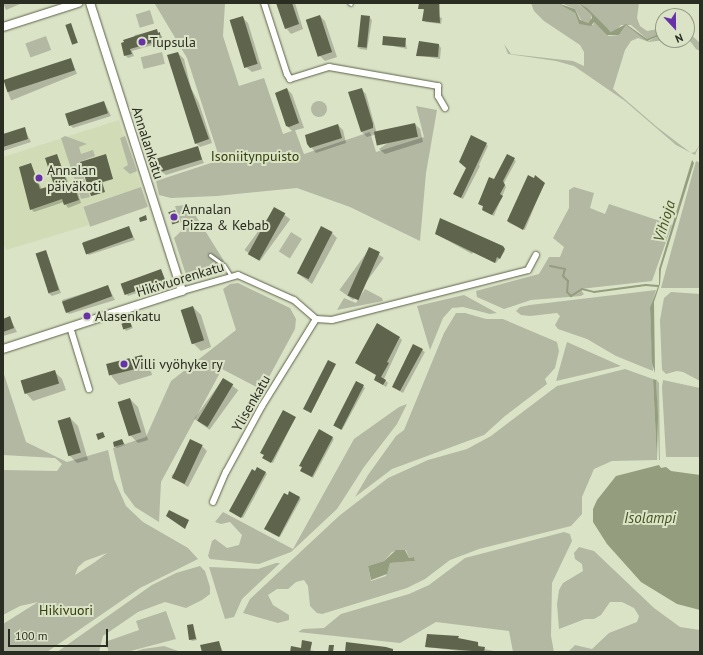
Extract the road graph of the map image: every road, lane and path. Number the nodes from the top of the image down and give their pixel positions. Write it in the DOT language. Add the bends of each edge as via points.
graph roads {
  1 [pos="78,3"];
  2 [pos="90,3"];
  3 [pos="264,3"];
  4 [pos="3,27"];
  5 [pos="445,108"];
  6 [pos="210,255"];
  7 [pos="536,255"];
  8 [pos="231,276"];
  9 [pos="182,291"];
  10 [pos="316,319"];
  11 [pos="70,327"];
  12 [pos="3,349"];
  13 [pos="89,389"];
  14 [pos="213,502"];
  1 -- 4 [label="street"];
  2 -- 9 [label="street, Annalankatu"];
  3 -- 5 [label="street" via="286,74 290,79 329,67 438,86 438,96"];
  6 -- 8 [label="lane" via="224,265"];
  7 -- 10 [label="street" via="528,270 332,320"];
  8 -- 9 [label="street, Hikivuorenkatu"];
  8 -- 10 [label="street, Hikivuorenkatu" via="250,279 294,300"];
  9 -- 11 [label="street, Hikivuorenkatu"];
  10 -- 14 [label="street, Ylisenkatu" via="262,406 226,472"];
  11 -- 12 [label="street, Hikivuorenkatu"];
  11 -- 13 [label="street"];
}
